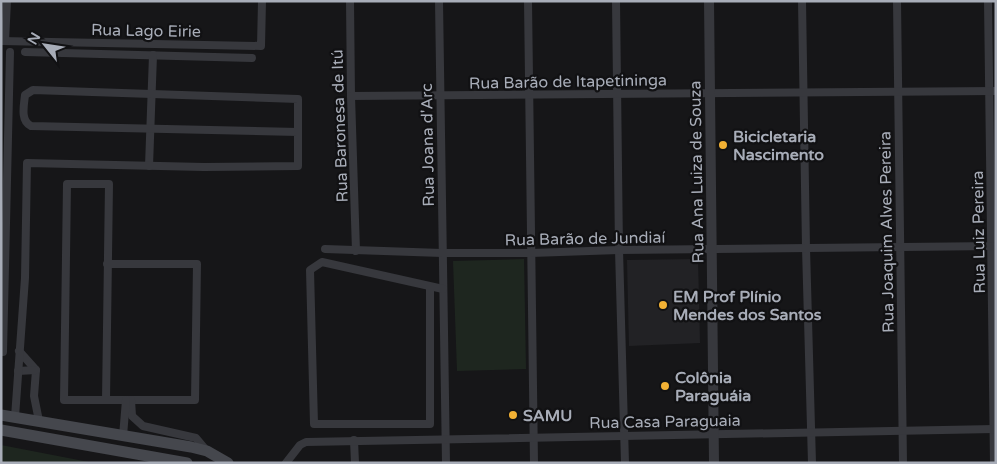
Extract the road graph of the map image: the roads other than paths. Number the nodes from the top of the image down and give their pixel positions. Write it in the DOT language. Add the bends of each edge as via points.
graph roads {
  1 [pos="7,1"];
  2 [pos="262,1"];
  3 [pos="350,1"];
  4 [pos="439,1"];
  5 [pos="528,1"];
  6 [pos="616,1"];
  7 [pos="709,1"];
  8 [pos="802,1"];
  9 [pos="897,1"];
  10 [pos="988,1"];
  11 [pos="3,41"];
  12 [pos="10,52"];
  13 [pos="26,52"];
  14 [pos="153,55"];
  15 [pos="252,58"];
  16 [pos="898,91"];
  17 [pos="993,91"];
  18 [pos="804,92"];
  19 [pos="152,93"];
  20 [pos="617,93"];
  21 [pos="710,93"];
  22 [pos="529,94"];
  23 [pos="351,96"];
  24 [pos="440,96"];
  25 [pos="5,122"];
  26 [pos="150,128"];
  27 [pos="298,132"];
  28 [pos="149,166"];
  29 [pos="4,200"];
  30 [pos="994,246"];
  31 [pos="900,247"];
  32 [pos="806,248"];
  33 [pos="325,249"];
  34 [pos="619,250"];
  35 [pos="712,250"];
  36 [pos="356,251"];
  37 [pos="442,252"];
  38 [pos="531,253"];
  39 [pos="107,264"];
  40 [pos="3,274"];
  41 [pos="430,287"];
  42 [pos="443,289"];
  43 [pos="19,350"];
  44 [pos="1,352"];
  45 [pos="36,370"];
  46 [pos="18,371"];
  47 [pos="106,400"];
  48 [pos="128,400"];
  49 [pos="995,408"];
  50 [pos="7,414"];
  51 [pos="39,421"];
  52 [pos="994,429"];
  53 [pos="1,430"];
  54 [pos="96,431"];
  55 [pos="902,431"];
  56 [pos="812,432"];
  57 [pos="714,434"];
  58 [pos="624,435"];
  59 [pos="123,436"];
  60 [pos="534,437"];
  61 [pos="445,439"];
  62 [pos="354,440"];
  63 [pos="93,446"];
  64 [pos="206,451"];
  65 [pos="187,463"];
  66 [pos="228,463"];
  67 [pos="286,463"];
  68 [pos="355,463"];
  69 [pos="446,463"];
  70 [pos="534,463"];
  71 [pos="625,463"];
  72 [pos="714,463"];
  73 [pos="812,463"];
  74 [pos="902,463"];
  75 [pos="994,463"];
  1 -- 11 [label="street"];
  2 -- 11 [label="street, Rua Lago Eirie" via="261,46"];
  3 -- 23 [label="street, Rua Baronesa de Itú"];
  4 -- 24 [label="street, Rua Joana d'Arc"];
  5 -- 22 [label="street"];
  6 -- 20 [label="street"];
  7 -- 21 [label="street, Rua Ana Luiza de Souza"];
  8 -- 18 [label="street"];
  9 -- 16 [label="street, Rua Joaquim Alves Pereira"];
  10 -- 17 [label="street, Rua Luiz Pereira"];
  12 -- 25 [label="street"];
  13 -- 14 [label="street"];
  14 -- 15 [label="street"];
  14 -- 19 [label="street"];
  16 -- 17 [label="street, Rua Barão de Itapetininga"];
  16 -- 18 [label="street, Rua Barão de Itapetininga"];
  16 -- 31 [label="street, Rua Joaquim Alves Pereira"];
  17 -- 30 [label="street, Rua Luiz Pereira"];
  18 -- 21 [label="street, Rua Barão de Itapetininga"];
  18 -- 32 [label="street"];
  19 -- 26 [label="street"];
  19 -- 26 [label="street" via="33,90 25,95 24,110 24,118 31,126"];
  19 -- 27 [label="street" via="298,99"];
  20 -- 21 [label="street, Rua Barão de Itapetininga"];
  20 -- 22 [label="street, Rua Barão de Itapetininga"];
  20 -- 34 [label="street"];
  21 -- 35 [label="street, Rua Ana Luiza de Souza"];
  22 -- 24 [label="street, Rua Barão de Itapetininga"];
  22 -- 38 [label="street"];
  23 -- 24 [label="street, Rua Barão de Itapetininga"];
  23 -- 36 [label="street, Rua Baronesa de Itú"];
  24 -- 37 [label="street, Rua Joana d'Arc"];
  25 -- 29 [label="street"];
  26 -- 27 [label="street"];
  26 -- 28 [label="street"];
  27 -- 28 [label="street" via="298,166"];
  28 -- 43 [label="street" via="27,163 25,278"];
  29 -- 40 [label="street"];
  30 -- 31 [label="street, Rua Barão de Jundiaí"];
  30 -- 49 [label="street, Rua Luiz Pereira"];
  31 -- 32 [label="street, Rua Barão de Jundiaí"];
  31 -- 55 [label="street, Rua Joaquim Alves Pereira"];
  32 -- 35 [label="street, Rua Barão de Jundiaí"];
  32 -- 56 [label="street"];
  33 -- 36 [label="street, Rua Barão de Jundiaí"];
  34 -- 35 [label="street, Rua Barão de Jundiaí"];
  34 -- 38 [label="street, Rua Barão de Jundiaí"];
  34 -- 58 [label="street"];
  35 -- 57 [label="street, Rua Ana Luiza de Souza"];
  36 -- 37 [label="street, Rua Barão de Jundiaí"];
  37 -- 38 [label="street, Rua Barão de Jundiaí"];
  37 -- 42 [label="street, Rua Joana d'Arc"];
  38 -- 60 [label="street"];
  39 -- 47 [label="street"];
  39 -- 47 [label="street" via="108,184 67,184 64,400"];
  39 -- 48 [label="street" via="197,264 194,400"];
  40 -- 44 [label="street"];
  41 -- 41 [label="street" via="322,262 312,267 314,424 430,424"];
  41 -- 42 [label="street"];
  42 -- 61 [label="street, Rua Joana d'Arc"];
  43 -- 45 [label="street"];
  43 -- 46 [label="street"];
  45 -- 46 [label="street"];
  45 -- 51 [label="street" via="34,396"];
  46 -- 50 [label="street"];
  47 -- 48 [label="street"];
  48 -- 59 [label="street"];
  48 -- 64 [label="street" via="132,416 143,426 196,438"];
  49 -- 52 [label="street, Rua Luiz Pereira"];
  50 -- 51 [label="main road"];
  51 -- 54 [label="main road"];
  52 -- 55 [label="street, Rua Casa Paraguaia"];
  52 -- 75 [label="street, Rua Luiz Pereira"];
  53 -- 63 [label="main road"];
  54 -- 59 [label="main road"];
  54 -- 63 [label="main road"];
  55 -- 56 [label="street, Rua Casa Paraguaia"];
  55 -- 74 [label="street, Rua Joaquim Alves Pereira"];
  56 -- 57 [label="street, Rua Casa Paraguaia"];
  56 -- 73 [label="street"];
  57 -- 58 [label="street, Rua Casa Paraguaia"];
  57 -- 72 [label="street, Rua Ana Luiza de Souza"];
  58 -- 60 [label="street, Rua Casa Paraguaia"];
  58 -- 71 [label="street"];
  59 -- 64 [label="main road"];
  60 -- 61 [label="street, Rua Casa Paraguaia"];
  60 -- 70 [label="street"];
  61 -- 62 [label="street, Rua Casa Paraguaia"];
  61 -- 69 [label="street, Rua Joana d'Arc"];
  62 -- 67 [label="street, Rua Casa Paraguaia" via="306,442"];
  62 -- 68 [label="street"];
  63 -- 65 [label="main road"];
  64 -- 66 [label="main road"];
}
